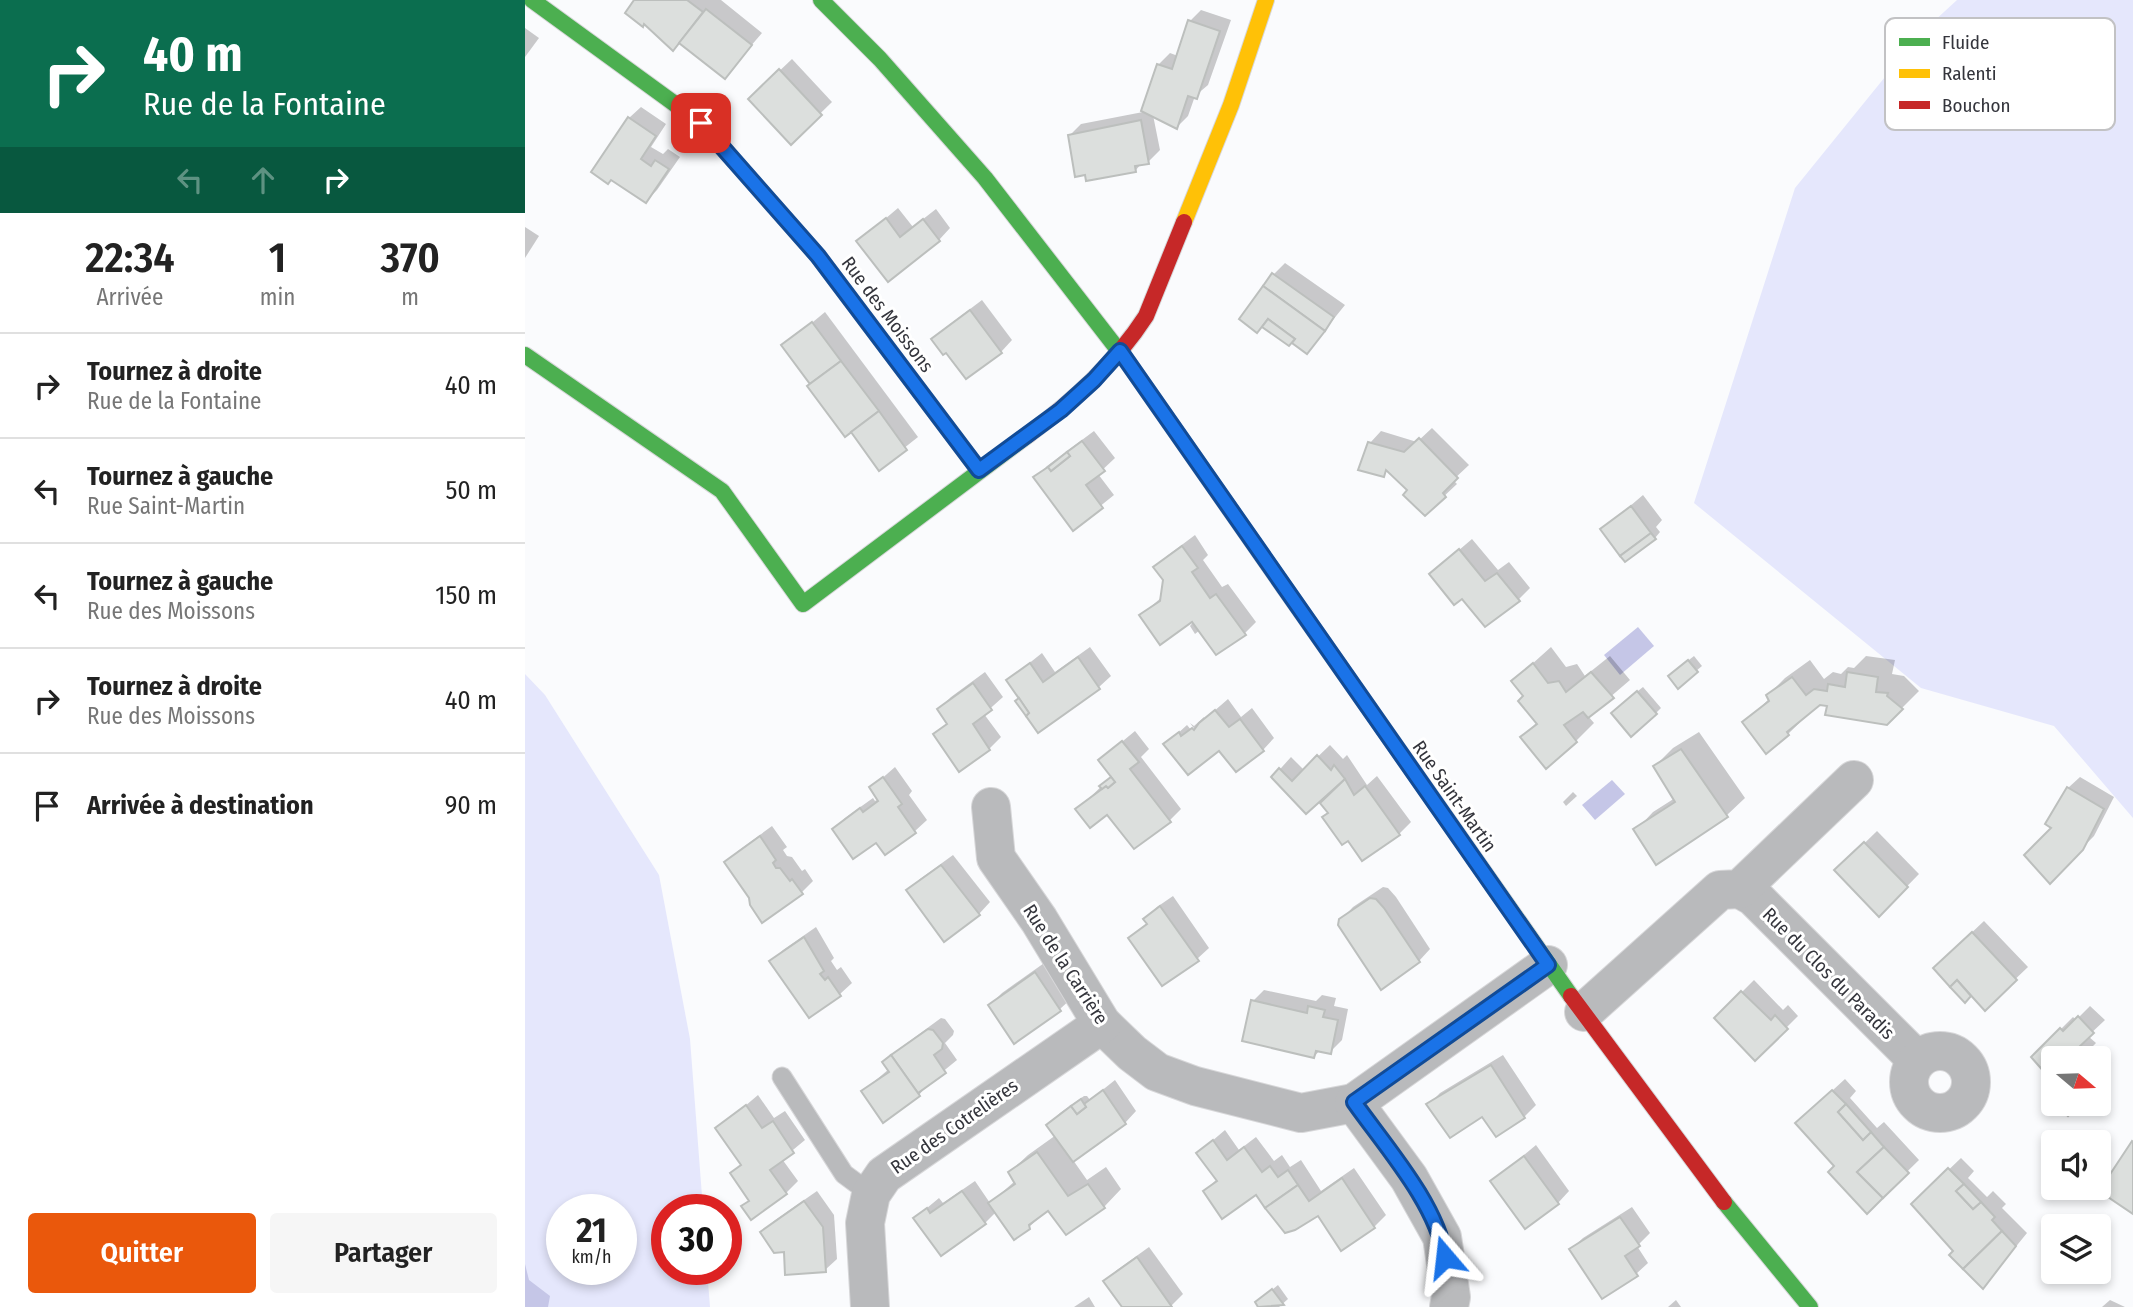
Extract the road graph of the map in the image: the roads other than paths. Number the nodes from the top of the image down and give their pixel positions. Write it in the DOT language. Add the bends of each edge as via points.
graph roads {
  1 [pos="532,0"];
  2 [pos="821,0"];
  3 [pos="1266,0"];
  4 [pos="1120,351"];
  5 [pos="525,355"];
  6 [pos="979,470"];
  7 [pos="1854,780"];
  8 [pos="991,807"];
  9 [pos="1739,888"];
  10 [pos="1548,965"];
  11 [pos="1584,1012"];
  12 [pos="1102,1024"];
  13 [pos="1917,1060"];
  14 [pos="782,1077"];
  15 [pos="1354,1102"];
  16 [pos="871,1194"];
  17 [pos="870,1307"];
  18 [pos="1449,1307"];
  19 [pos="1810,1307"];
  1 -- 6 [label="street, Rue des Moissons" via="701,123 818,256"];
  2 -- 4 [label="street, Rue Saint-Martin" via="939,124"];
  3 -- 4 [label="street" via="1231,105 1146,316"];
  4 -- 6 [label="street" via="1061,410"];
  4 -- 10 [label="street, Rue Saint-Martin"];
  5 -- 6 [label="street" via="722,491 803,604"];
  7 -- 9 [label="street"];
  8 -- 12 [label="street, Rue de la Carrière" via="996,858"];
  9 -- 11 [label="street" via="1720,890"];
  9 -- 13 [label="street, Rue du Clos du Paradis" via="1754,897"];
  10 -- 11 [label="street, Rue Saint-Martin"];
  10 -- 15 [label="street"];
  11 -- 19 [label="street, Rue Saint-Martin" via="1737,1220"];
  12 -- 15 [label="street, Rue de la Carrière" via="1157,1072 1195,1086 1301,1113"];
  12 -- 16 [label="street, Rue des Cotrelières" via="884,1175"];
  14 -- 16 [label="lane" via="844,1174"];
  15 -- 18 [label="street" via="1409,1178 1442,1237"];
  16 -- 17 [label="street" via="865,1223"];
}
